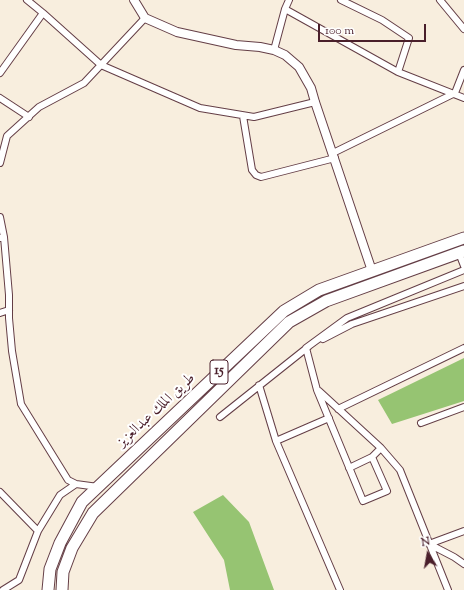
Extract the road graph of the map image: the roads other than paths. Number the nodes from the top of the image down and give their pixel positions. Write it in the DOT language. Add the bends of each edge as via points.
graph roads {
  1 [pos="27,0"];
  2 [pos="134,0"];
  3 [pos="289,0"];
  4 [pos="341,0"];
  5 [pos="440,0"];
  6 [pos="285,9"];
  7 [pos="43,13"];
  8 [pos="146,18"];
  9 [pos="464,29"];
  10 [pos="274,50"];
  11 [pos="101,65"];
  12 [pos="464,70"];
  13 [pos="398,72"];
  14 [pos="0,73"];
  15 [pos="455,93"];
  16 [pos="0,98"];
  17 [pos="464,98"];
  18 [pos="315,102"];
  19 [pos="243,116"];
  20 [pos="29,117"];
  21 [pos="334,156"];
  22 [pos="0,163"];
  23 [pos="0,217"];
  24 [pos="2,237"];
  25 [pos="464,238"];
  26 [pos="461,252"];
  27 [pos="464,266"];
  28 [pos="464,270"];
  29 [pos="372,271"];
  30 [pos="464,286"];
  31 [pos="9,310"];
  32 [pos="0,313"];
  33 [pos="306,348"];
  34 [pos="464,348"];
  35 [pos="259,385"];
  36 [pos="317,390"];
  37 [pos="464,407"];
  38 [pos="338,409"];
  39 [pos="220,417"];
  40 [pos="329,418"];
  41 [pos="421,422"];
  42 [pos="276,441"];
  43 [pos="381,448"];
  44 [pos="372,457"];
  45 [pos="350,468"];
  46 [pos="76,484"];
  47 [pos="98,487"];
  48 [pos="0,492"];
  49 [pos="38,531"];
  50 [pos="464,531"];
  51 [pos="429,544"];
  52 [pos="464,564"];
  53 [pos="2,590"];
  54 [pos="48,590"];
  55 [pos="62,590"];
  56 [pos="340,590"];
  57 [pos="448,590"];
  1 -- 7 [label="street"];
  2 -- 8 [label="street"];
  3 -- 6 [label="street"];
  4 -- 13 [label="street" via="382,20 409,38"];
  5 -- 9 [label="street"];
  6 -- 10 [label="street"];
  6 -- 13 [label="street"];
  7 -- 11 [label="street"];
  7 -- 14 [label="street"];
  8 -- 10 [label="street" via="177,32 236,45"];
  8 -- 11 [label="street"];
  10 -- 18 [label="street" via="285,55 299,67 311,88"];
  11 -- 19 [label="street" via="200,108"];
  11 -- 20 [label="street" via="84,83 39,107"];
  12 -- 15 [label="street"];
  13 -- 15 [label="street"];
  15 -- 17 [label="street"];
  15 -- 21 [label="street"];
  16 -- 20 [label="street"];
  18 -- 19 [label="street" via="254,117"];
  18 -- 21 [label="street"];
  19 -- 21 [label="street" via="252,170 256,175 261,176"];
  20 -- 22 [label="street" via="6,136"];
  21 -- 29 [label="street"];
  23 -- 24 [label="street"];
  24 -- 31 [label="street"];
  25 -- 29 [label="highway, طريق الملك عبدالعزيز / 15"];
  26 -- 27 [label="street"];
  26 -- 55 [label="highway, طريق الملك عبدالعزيز / 15" via="326,301 289,322 93,513 72,548 63,572"];
  28 -- 33 [label="street" via="347,318"];
  29 -- 47 [label="highway, طريق الملك عبدالعزيز / 15" via="319,290 284,311"];
  30 -- 33 [label="street" via="352,324"];
  31 -- 32 [label="street"];
  31 -- 46 [label="street" via="12,351 21,404 68,480"];
  33 -- 35 [label="street"];
  33 -- 36 [label="street"];
  34 -- 38 [label="street"];
  35 -- 39 [label="street"];
  35 -- 42 [label="street"];
  36 -- 38 [label="street"];
  36 -- 40 [label="street"];
  37 -- 41 [label="street"];
  38 -- 43 [label="street"];
  40 -- 42 [label="street"];
  40 -- 45 [label="street"];
  42 -- 56 [label="street"];
  43 -- 44 [label="street"];
  43 -- 51 [label="street" via="400,470"];
  44 -- 45 [label="street"];
  44 -- 45 [label="street" via="387,491 363,501"];
  46 -- 47 [label="street"];
  46 -- 49 [label="street" via="60,495"];
  47 -- 54 [label="highway, طريق الملك عبدالعزيز / 15" via="82,502 60,543 50,570"];
  48 -- 49 [label="street"];
  49 -- 53 [label="street" via="19,580"];
  50 -- 51 [label="street"];
  51 -- 52 [label="street"];
  51 -- 57 [label="street"];
}
